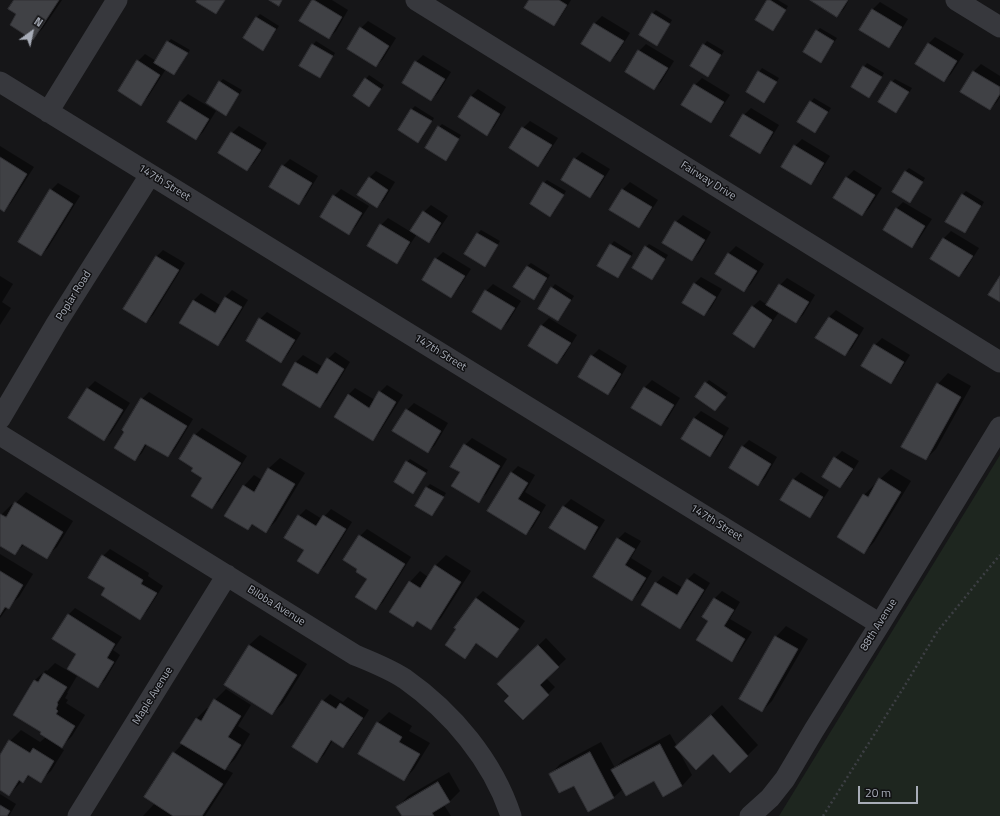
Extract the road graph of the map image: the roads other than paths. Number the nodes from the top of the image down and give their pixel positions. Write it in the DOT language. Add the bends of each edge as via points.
graph roads {
  1 [pos="117,0"];
  2 [pos="416,0"];
  3 [pos="956,0"];
  4 [pos="1000,27"];
  5 [pos="0,82"];
  6 [pos="48,112"];
  7 [pos="150,175"];
  8 [pos="1000,362"];
  9 [pos="0,419"];
  10 [pos="1000,427"];
  11 [pos="0,435"];
  12 [pos="227,576"];
  13 [pos="880,624"];
  14 [pos="78,816"];
  15 [pos="511,816"];
  16 [pos="750,816"];
  1 -- 6 [label="street"];
  2 -- 8 [label="street, Fairway Drive"];
  3 -- 4 [label="street"];
  5 -- 6 [label="street, 147th Street"];
  6 -- 7 [label="street, 147th Street"];
  7 -- 9 [label="street, Poplar Road" via="56,324"];
  7 -- 13 [label="street, 147th Street"];
  10 -- 13 [label="street, 88th Avenue"];
  11 -- 12 [label="street, Biloba Avenue"];
  12 -- 14 [label="street, Maple Avenue"];
  12 -- 15 [label="street, Biloba Avenue" via="355,655 403,678 428,696 470,741 490,770"];
  13 -- 16 [label="street, 88th Avenue" via="785,779 770,798"];
}
